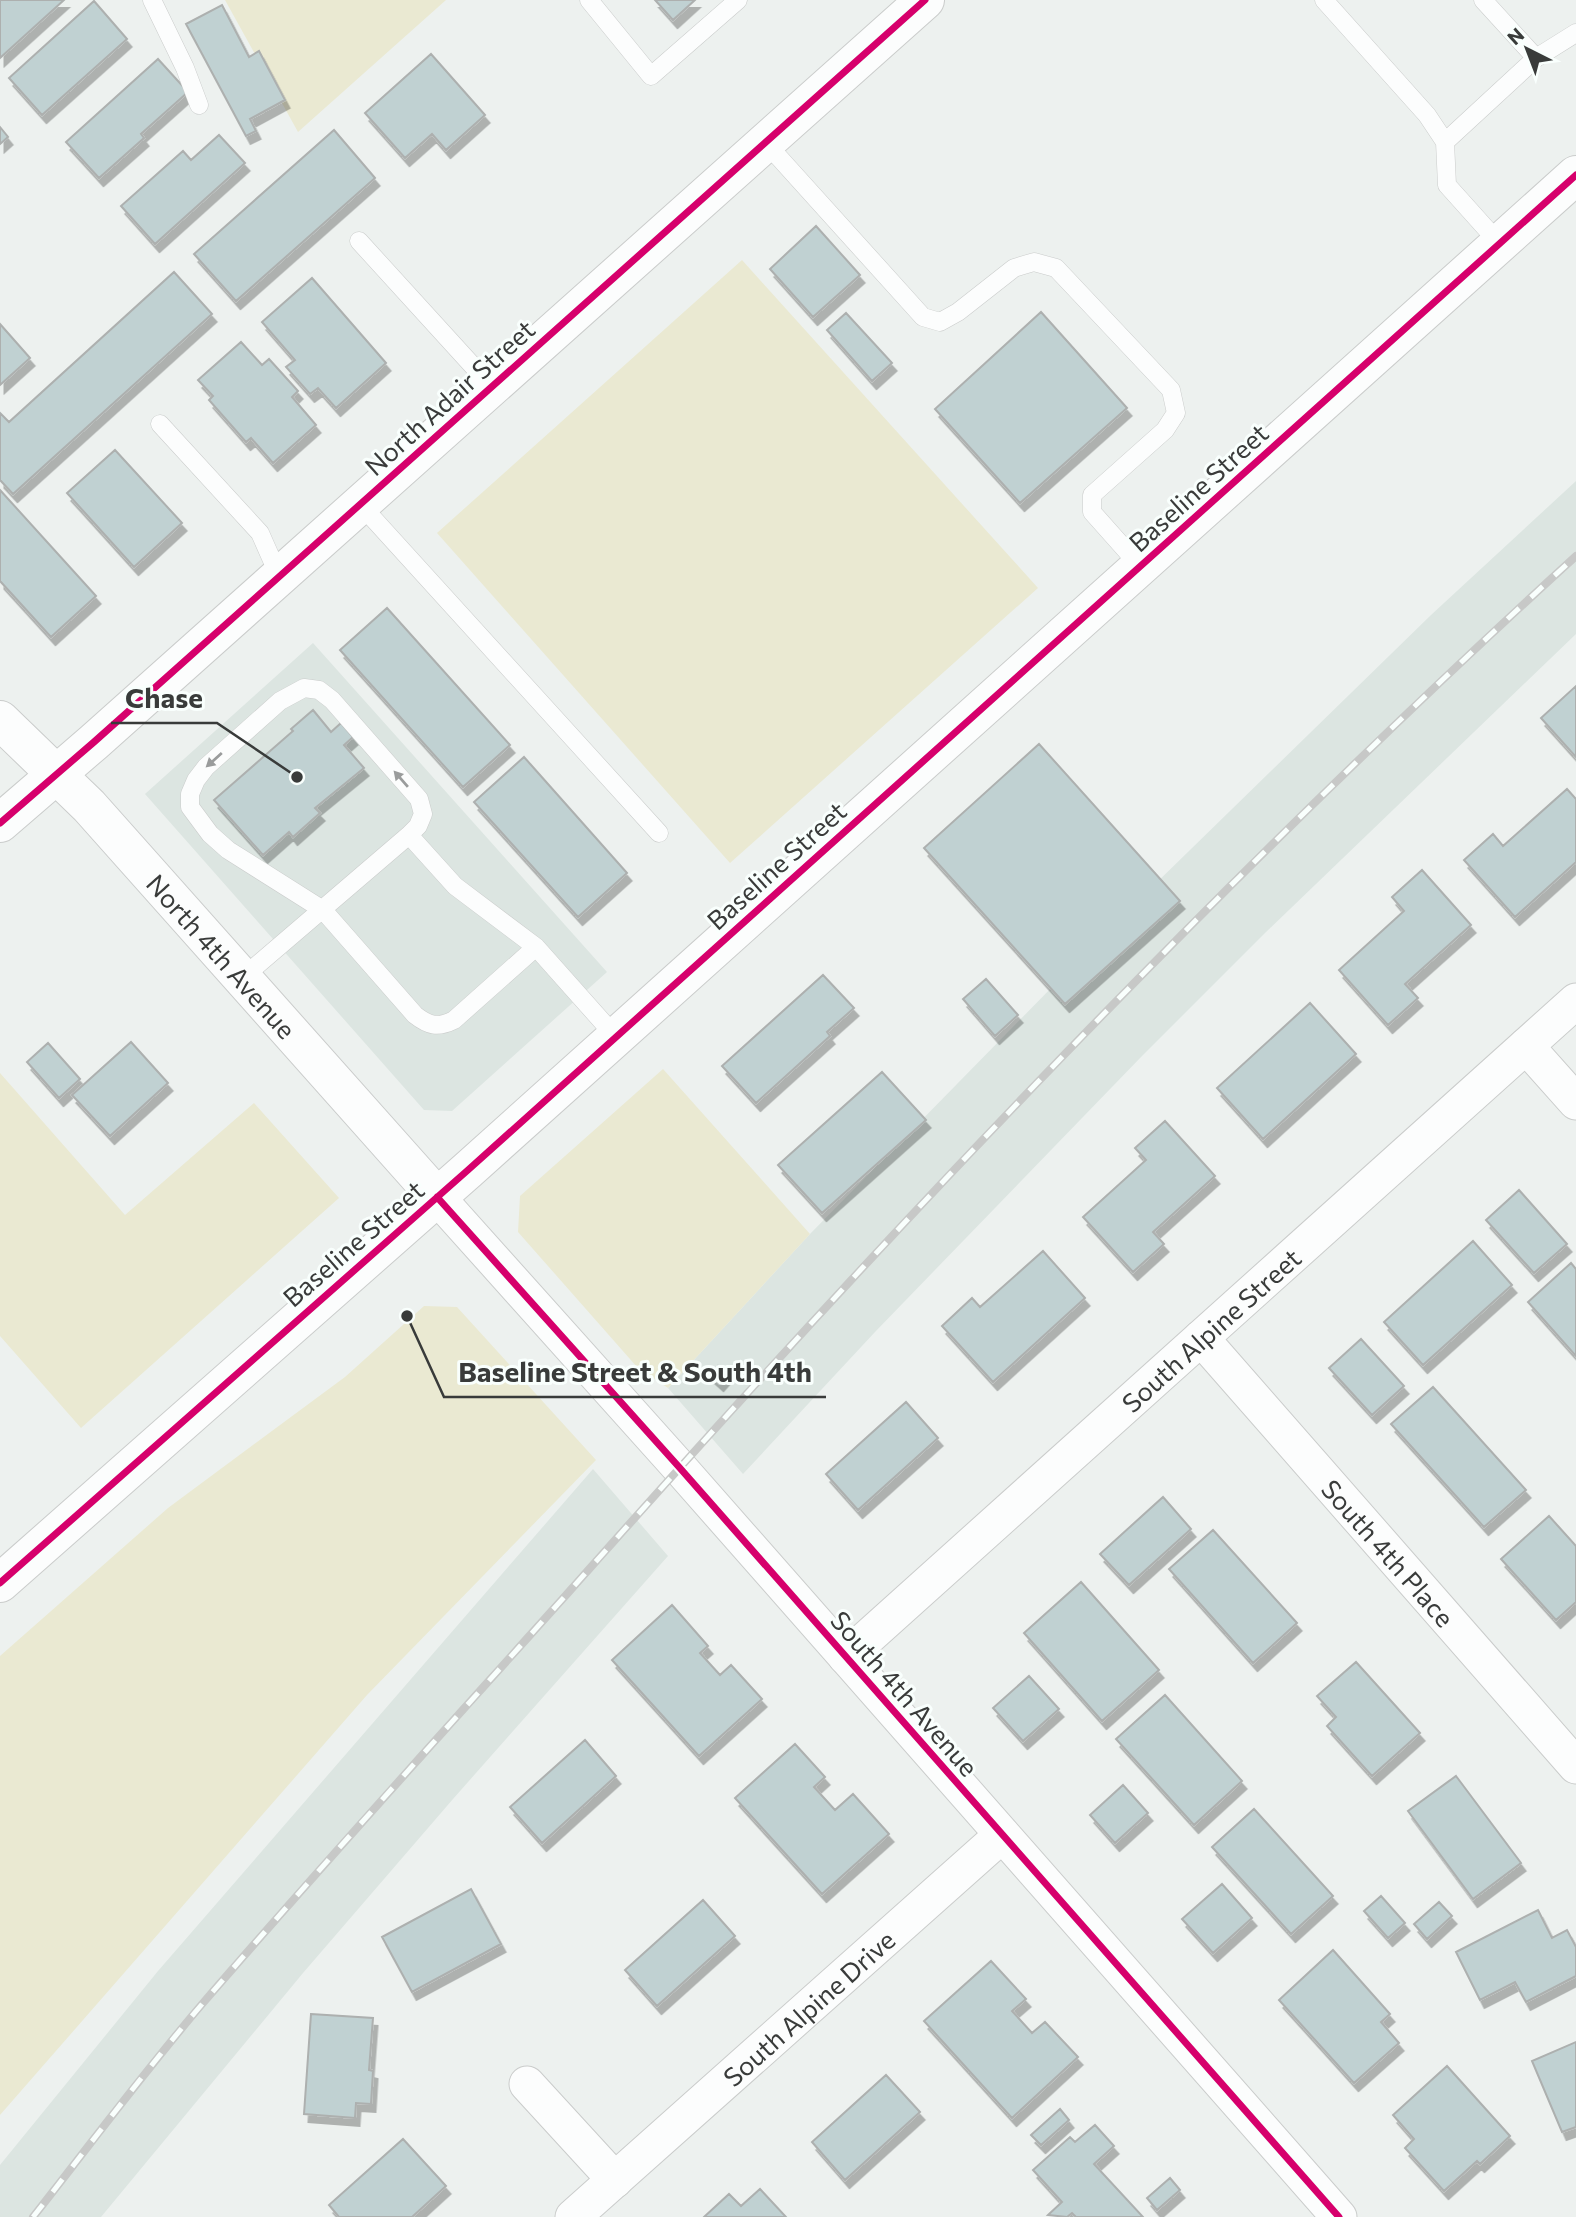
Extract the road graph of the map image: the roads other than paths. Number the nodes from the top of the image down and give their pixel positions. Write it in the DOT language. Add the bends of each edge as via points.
graph roads {
  1 [pos="152,0"];
  2 [pos="589,0"];
  3 [pos="737,0"];
  4 [pos="925,0"];
  5 [pos="1324,0"];
  6 [pos="1483,0"];
  7 [pos="1576,33"];
  8 [pos="1536,58"];
  9 [pos="199,105"];
  10 [pos="1445,142"];
  11 [pos="766,143"];
  12 [pos="1576,175"];
  13 [pos="359,241"];
  14 [pos="1499,243"];
  15 [pos="492,387"];
  16 [pos="160,424"];
  17 [pos="360,504"];
  18 [pos="1140,566"];
  19 [pos="279,576"];
  20 [pos="0,720"];
  21 [pos="56,775"];
  22 [pos="0,823"];
  23 [pos="659,833"];
  24 [pos="409,835"];
  25 [pos="323,909"];
  26 [pos="536,947"];
  27 [pos="243,978"];
  28 [pos="1576,1001"];
  29 [pos="616,1037"];
  30 [pos="1526,1046"];
  31 [pos="1576,1102"];
  32 [pos="437,1197"];
  33 [pos="1201,1338"];
  34 [pos="0,1583"];
  35 [pos="846,1657"];
  36 [pos="1576,1766"];
  37 [pos="1002,1835"];
  38 [pos="527,2084"];
  39 [pos="615,2180"];
  40 [pos="573,2217"];
  41 [pos="1339,2217"];
  1 -- 9 [label="lane"];
  2 -- 3 [label="lane" via="651,76"];
  4 -- 11 [label="main road, North Adair Street"];
  5 -- 10 [label="lane" via="1427,115"];
  6 -- 8 [label="lane"];
  7 -- 8 [label="lane"];
  8 -- 10 [label="lane"];
  10 -- 14 [label="lane" via="1447,185"];
  11 -- 15 [label="main road, North Adair Street"];
  11 -- 18 [label="lane" via="923,317 940,322 1014,268 1034,262 1056,268 1171,390 1176,413 1165,430 1092,495 1092,512"];
  12 -- 14 [label="main road, Baseline Street"];
  13 -- 15 [label="lane"];
  14 -- 18 [label="main road, Baseline Street"];
  15 -- 17 [label="main road, North Adair Street"];
  16 -- 19 [label="lane" via="260,533"];
  17 -- 19 [label="main road, North Adair Street"];
  17 -- 23 [label="lane"];
  18 -- 29 [label="main road, Baseline Street"];
  19 -- 21 [label="main road, North Adair Street"];
  20 -- 21 [label="main road, North 4th Avenue"];
  21 -- 22 [label="main road, North Adair Street"];
  21 -- 27 [label="main road, North 4th Avenue"];
  24 -- 25 [label="lane"];
  24 -- 25 [label="lane, one-way" via="423,814 418,799 332,700 319,690 304,688 281,701 206,767 190,794 190,807 228,850"];
  24 -- 26 [label="lane" via="455,886"];
  25 -- 26 [label="lane" via="415,1014 432,1026 454,1020"];
  25 -- 27 [label="lane"];
  26 -- 29 [label="lane"];
  27 -- 32 [label="main road, North 4th Avenue"];
  28 -- 30 [label="street, South Alpine Street"];
  29 -- 32 [label="main road, Baseline Street"];
  30 -- 31 [label="street"];
  30 -- 33 [label="street, South Alpine Street"];
  32 -- 34 [label="main road, Baseline Street"];
  32 -- 35 [label="street, South 4th Avenue"];
  33 -- 35 [label="street, South Alpine Street"];
  33 -- 36 [label="street, South 4th Place"];
  35 -- 37 [label="street, South 4th Avenue"];
  37 -- 39 [label="street, South Alpine Drive"];
  37 -- 41 [label="street, South 4th Avenue"];
  38 -- 39 [label="street"];
  39 -- 40 [label="street, South Alpine Drive"];
}
